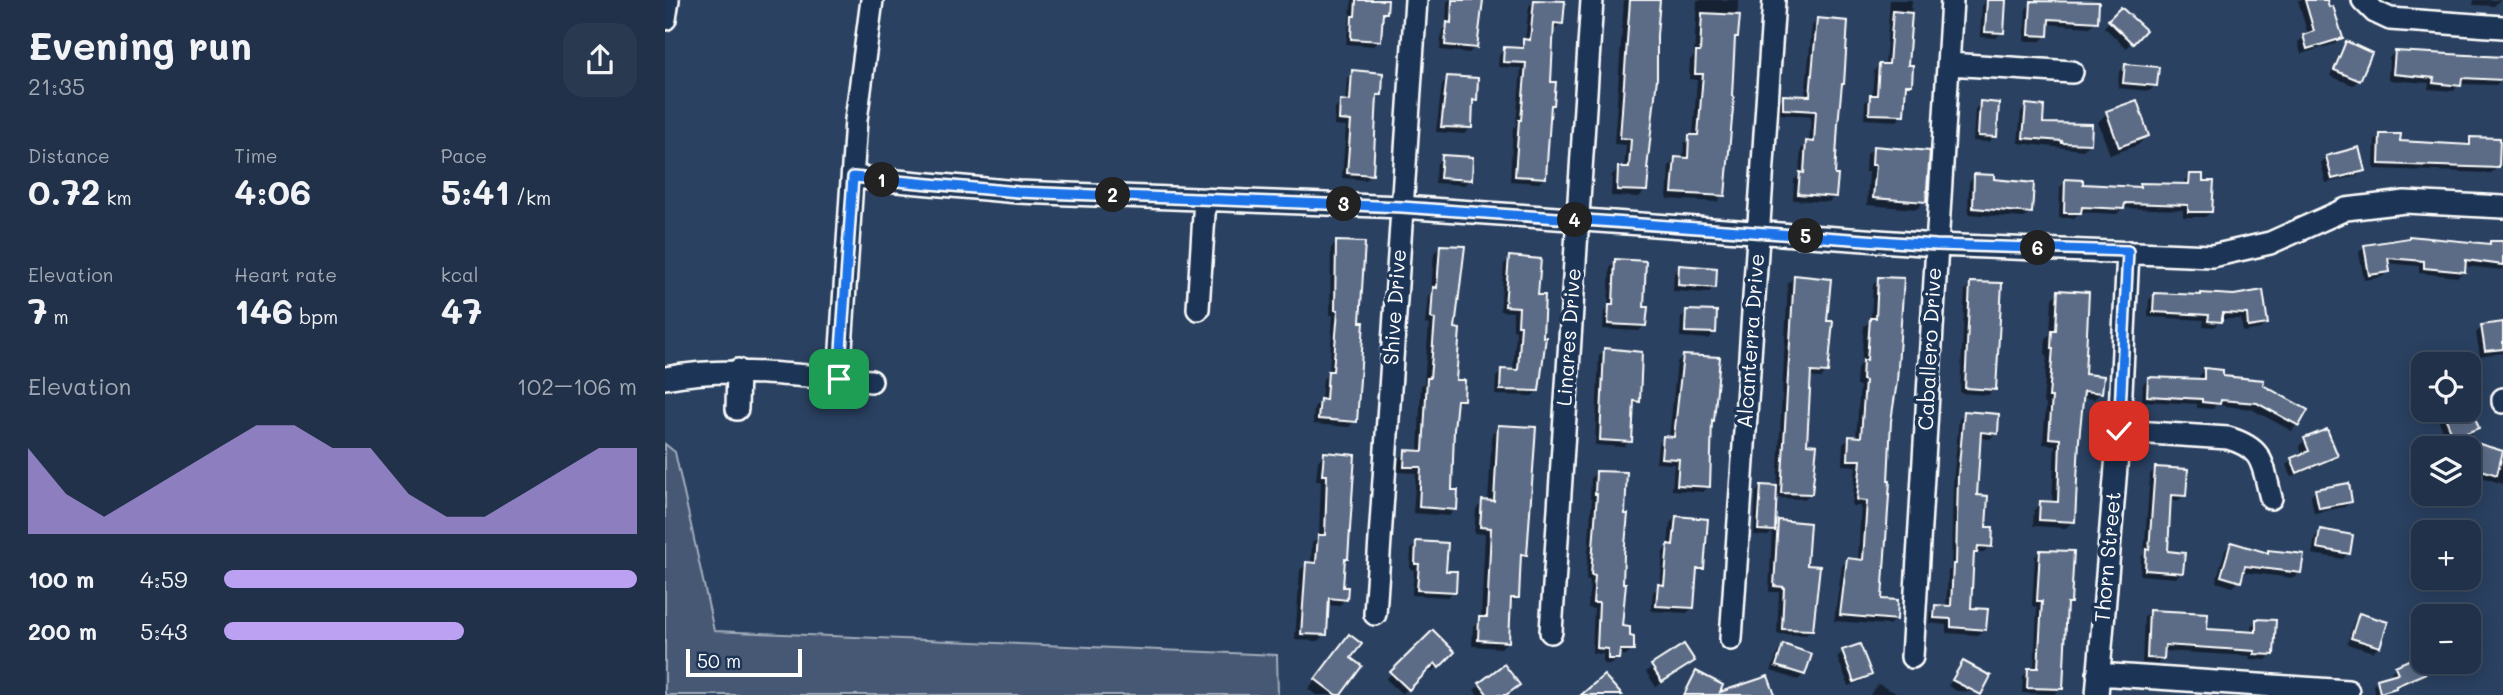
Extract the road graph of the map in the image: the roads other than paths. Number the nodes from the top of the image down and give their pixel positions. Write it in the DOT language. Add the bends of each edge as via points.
graph roads {
  1 [pos="668,0"];
  2 [pos="872,0"];
  3 [pos="1416,0"];
  4 [pos="1592,0"];
  5 [pos="1774,0"];
  6 [pos="1952,0"];
  7 [pos="2363,0"];
  8 [pos="665,19"];
  9 [pos="2503,27"];
  10 [pos="1949,64"];
  11 [pos="2072,72"];
  12 [pos="853,177"];
  13 [pos="1205,199"];
  14 [pos="1402,207"];
  15 [pos="2503,207"];
  16 [pos="1577,220"];
  17 [pos="1758,233"];
  18 [pos="1936,245"];
  19 [pos="2128,251"];
  20 [pos="1198,309"];
  21 [pos="738,370"];
  22 [pos="665,378"];
  23 [pos="839,379"];
  24 [pos="871,381"];
  25 [pos="737,409"];
  26 [pos="2119,431"];
  27 [pos="2271,498"];
  28 [pos="1375,614"];
  29 [pos="1551,632"];
  30 [pos="1731,639"];
  31 [pos="1912,657"];
  32 [pos="2098,684"];
  33 [pos="2349,691"];
  1 -- 8 [label="street"];
  2 -- 12 [label="street"];
  3 -- 14 [label="street, Shive Drive"];
  4 -- 16 [label="street, Linares Drive"];
  5 -- 17 [label="street, Alcanterra Drive"];
  6 -- 10 [label="street, Caballero Drive"];
  7 -- 9 [label="street" via="2390,19"];
  10 -- 11 [label="street"];
  10 -- 18 [label="street, Caballero Drive"];
  12 -- 13 [label="street" via="1018,192"];
  12 -- 23 [label="street"];
  13 -- 14 [label="street"];
  13 -- 20 [label="street"];
  14 -- 16 [label="street"];
  14 -- 28 [label="street, Shive Drive"];
  15 -- 19 [label="street" via="2376,204 2346,209 2270,243 2239,251 2211,256"];
  16 -- 17 [label="street"];
  16 -- 29 [label="street, Linares Drive"];
  17 -- 18 [label="street"];
  17 -- 30 [label="street, Alcanterra Drive"];
  18 -- 19 [label="street"];
  18 -- 31 [label="street, Caballero Drive"];
  19 -- 26 [label="street, Thorn Street"];
  21 -- 22 [label="street"];
  21 -- 23 [label="street"];
  21 -- 25 [label="street"];
  23 -- 24 [label="street"];
  26 -- 27 [label="street" via="2243,442 2254,448 2262,463"];
  26 -- 32 [label="street, Thorn Street"];
  32 -- 33 [label="street"];
}
